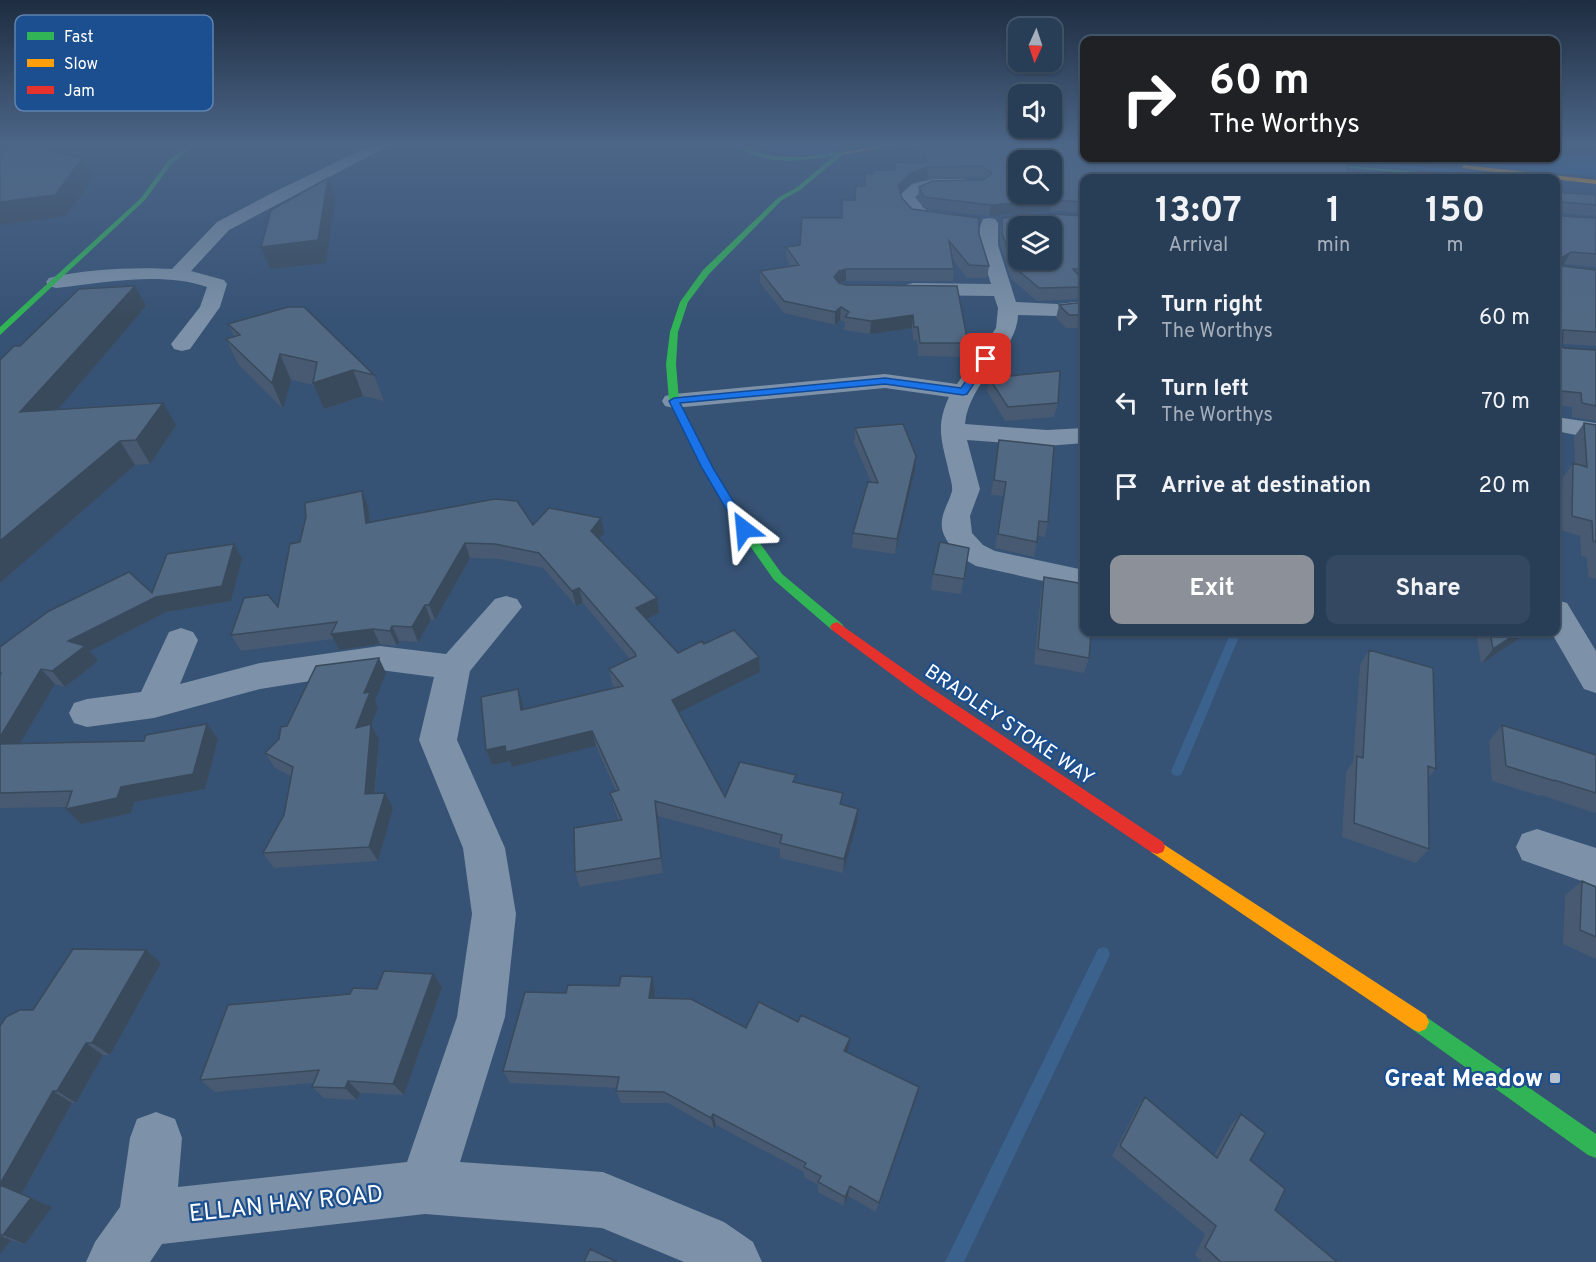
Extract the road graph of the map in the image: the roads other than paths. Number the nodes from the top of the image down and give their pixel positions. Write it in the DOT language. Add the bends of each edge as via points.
graph roads {
  1 [pos="139,203"];
  2 [pos="269,203"];
  3 [pos="762,203"];
  4 [pos="910,203"];
  5 [pos="178,274"];
  6 [pos="56,282"];
  7 [pos="898,289"];
  8 [pos="1006,299"];
  9 [pos="1080,308"];
  10 [pos="0,332"];
  11 [pos="182,344"];
  12 [pos="963,392"];
  13 [pos="674,401"];
  14 [pos="1560,424"];
  15 [pos="952,431"];
  16 [pos="1596,431"];
  17 [pos="1080,436"];
  18 [pos="1080,579"];
  19 [pos="506,607"];
  20 [pos="1560,618"];
  21 [pos="181,640"];
  22 [pos="454,667"];
  23 [pos="1596,680"];
  24 [pos="154,704"];
  25 [pos="87,713"];
  26 [pos="1537,846"];
  27 [pos="1596,867"];
  28 [pos="156,1138"];
  29 [pos="1596,1146"];
  30 [pos="425,1187"];
  31 [pos="147,1218"];
  32 [pos="115,1262"];
  33 [pos="733,1262"];
  1 -- 6 [label="main road"];
  2 -- 5 [label="street" via="223,226"];
  3 -- 13 [label="main road, BRADLEY STOKE WAY" via="684,302 674,332"];
  4 -- 8 [label="street" via="917,214 986,222"];
  5 -- 6 [label="street"];
  5 -- 11 [label="street" via="203,276 217,284 218,289"];
  6 -- 10 [label="main road"];
  7 -- 8 [label="street"];
  8 -- 9 [label="street" via="1058,310"];
  8 -- 12 [label="street" via="1007,328"];
  12 -- 13 [label="street" via="885,381"];
  12 -- 15 [label="street"];
  13 -- 29 [label="main road, BRADLEY STOKE WAY" via="744,529 778,577 832,623 923,690 1455,1046"];
  14 -- 16 [label="street"];
  15 -- 17 [label="street" via="1047,438"];
  15 -- 18 [label="street" via="966,489 956,516 958,534 972,552 987,559"];
  19 -- 22 [label="street"];
  20 -- 23 [label="street"];
  21 -- 24 [label="street"];
  22 -- 24 [label="street" via="380,658 260,676"];
  22 -- 30 [label="street" via="438,740 484,848 494,914 481,1017"];
  24 -- 25 [label="street"];
  26 -- 27 [label="street"];
  28 -- 31 [label="street"];
  30 -- 31 [label="street, ELLAN HAY ROAD"];
  30 -- 33 [label="street, ELLAN HAY ROAD" via="603,1200 704,1242"];
  31 -- 32 [label="street"];
}
